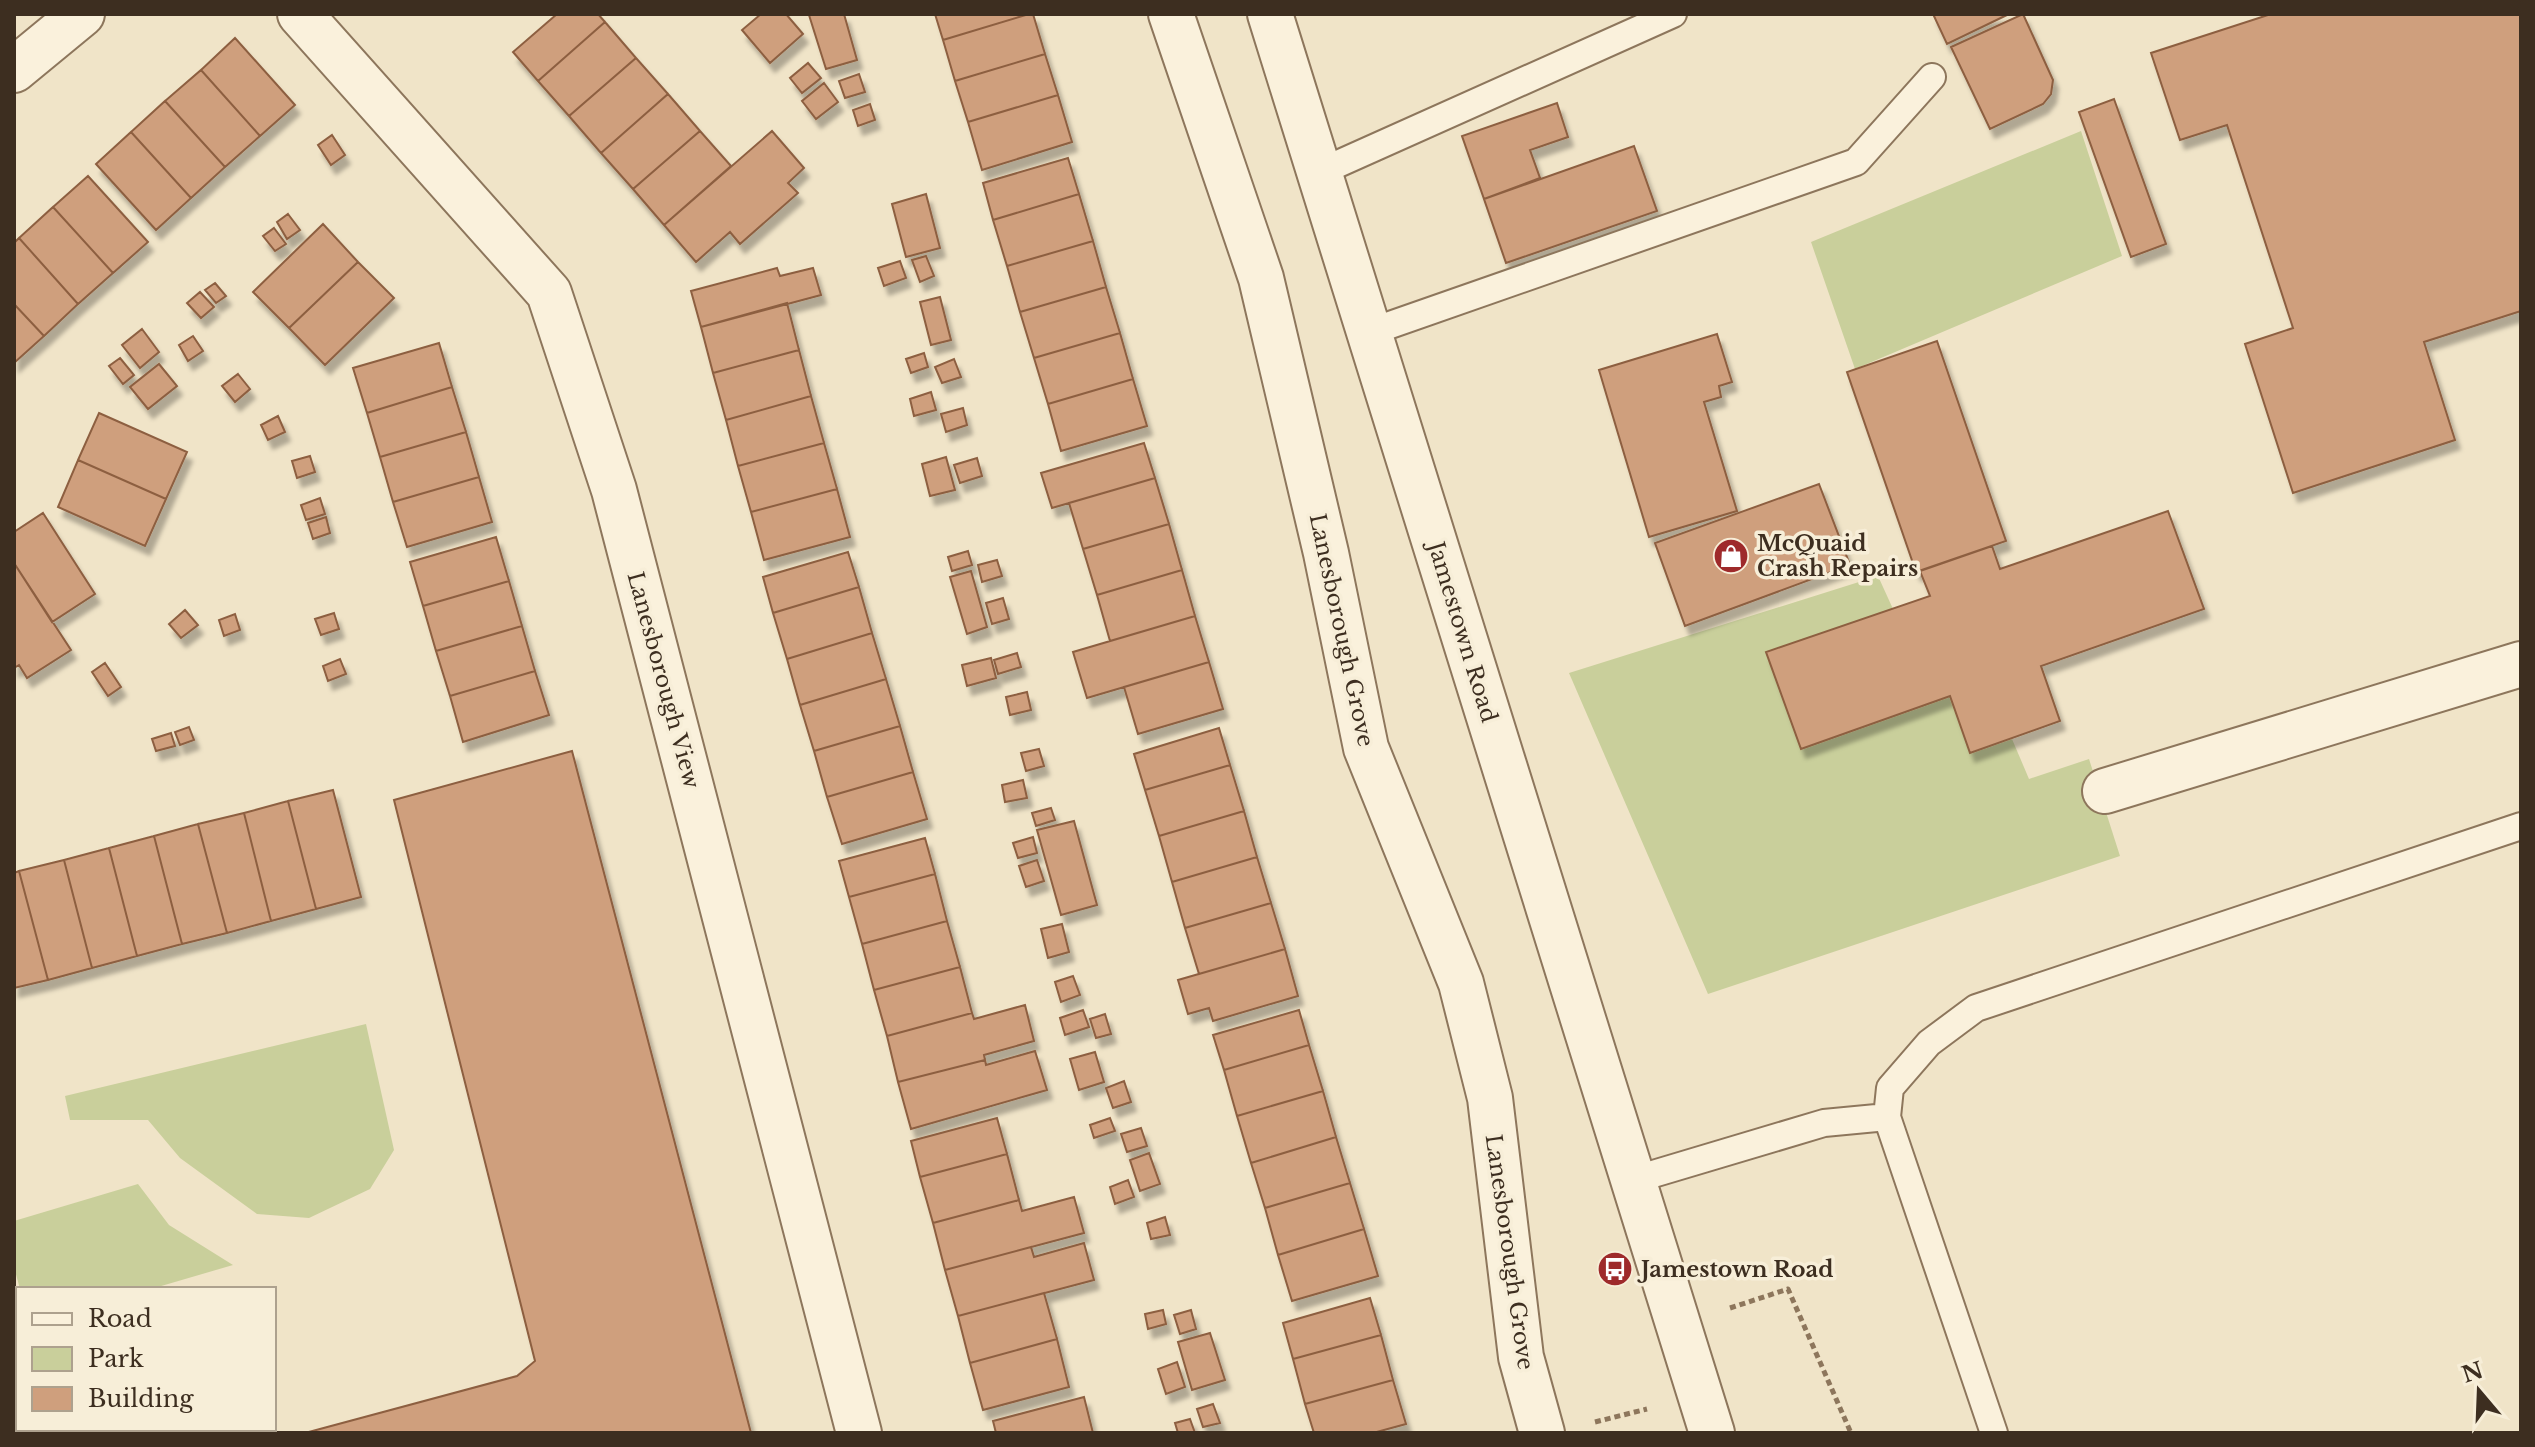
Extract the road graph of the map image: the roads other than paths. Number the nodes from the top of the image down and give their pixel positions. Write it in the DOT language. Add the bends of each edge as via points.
graph roads {
  1 [pos="82,14"];
  2 [pos="300,14"];
  3 [pos="1171,14"];
  4 [pos="1270,14"];
  5 [pos="1673,14"];
  6 [pos="14,70"];
  7 [pos="1932,77"];
  8 [pos="1320,172"];
  9 [pos="1370,332"];
  10 [pos="2521,664"];
  11 [pos="2105,791"];
  12 [pos="2521,826"];
  13 [pos="1887,1117"];
  14 [pos="1633,1180"];
  15 [pos="1706,1414"];
  16 [pos="1562,1429"];
  17 [pos="859,1433"];
  18 [pos="1994,1433"];
  1 -- 6 [label="street"];
  2 -- 17 [label="street, Lanesborough View" via="549,293 614,490"];
  3 -- 16 [label="street, Lanesborough Grove" via="1261,278 1366,748 1461,983 1490,1098 1521,1357"];
  4 -- 8 [label="street, Jamestown Road"];
  5 -- 8 [label="lane"];
  7 -- 9 [label="lane" via="1856,162"];
  8 -- 9 [label="street, Jamestown Road"];
  9 -- 14 [label="street, Jamestown Road"];
  10 -- 11 [label="street"];
  12 -- 13 [label="lane" via="1976,1008 1929,1043 1890,1088"];
  13 -- 14 [label="lane" via="1824,1123"];
  13 -- 18 [label="lane"];
  14 -- 15 [label="street, Jamestown Road"];
}
